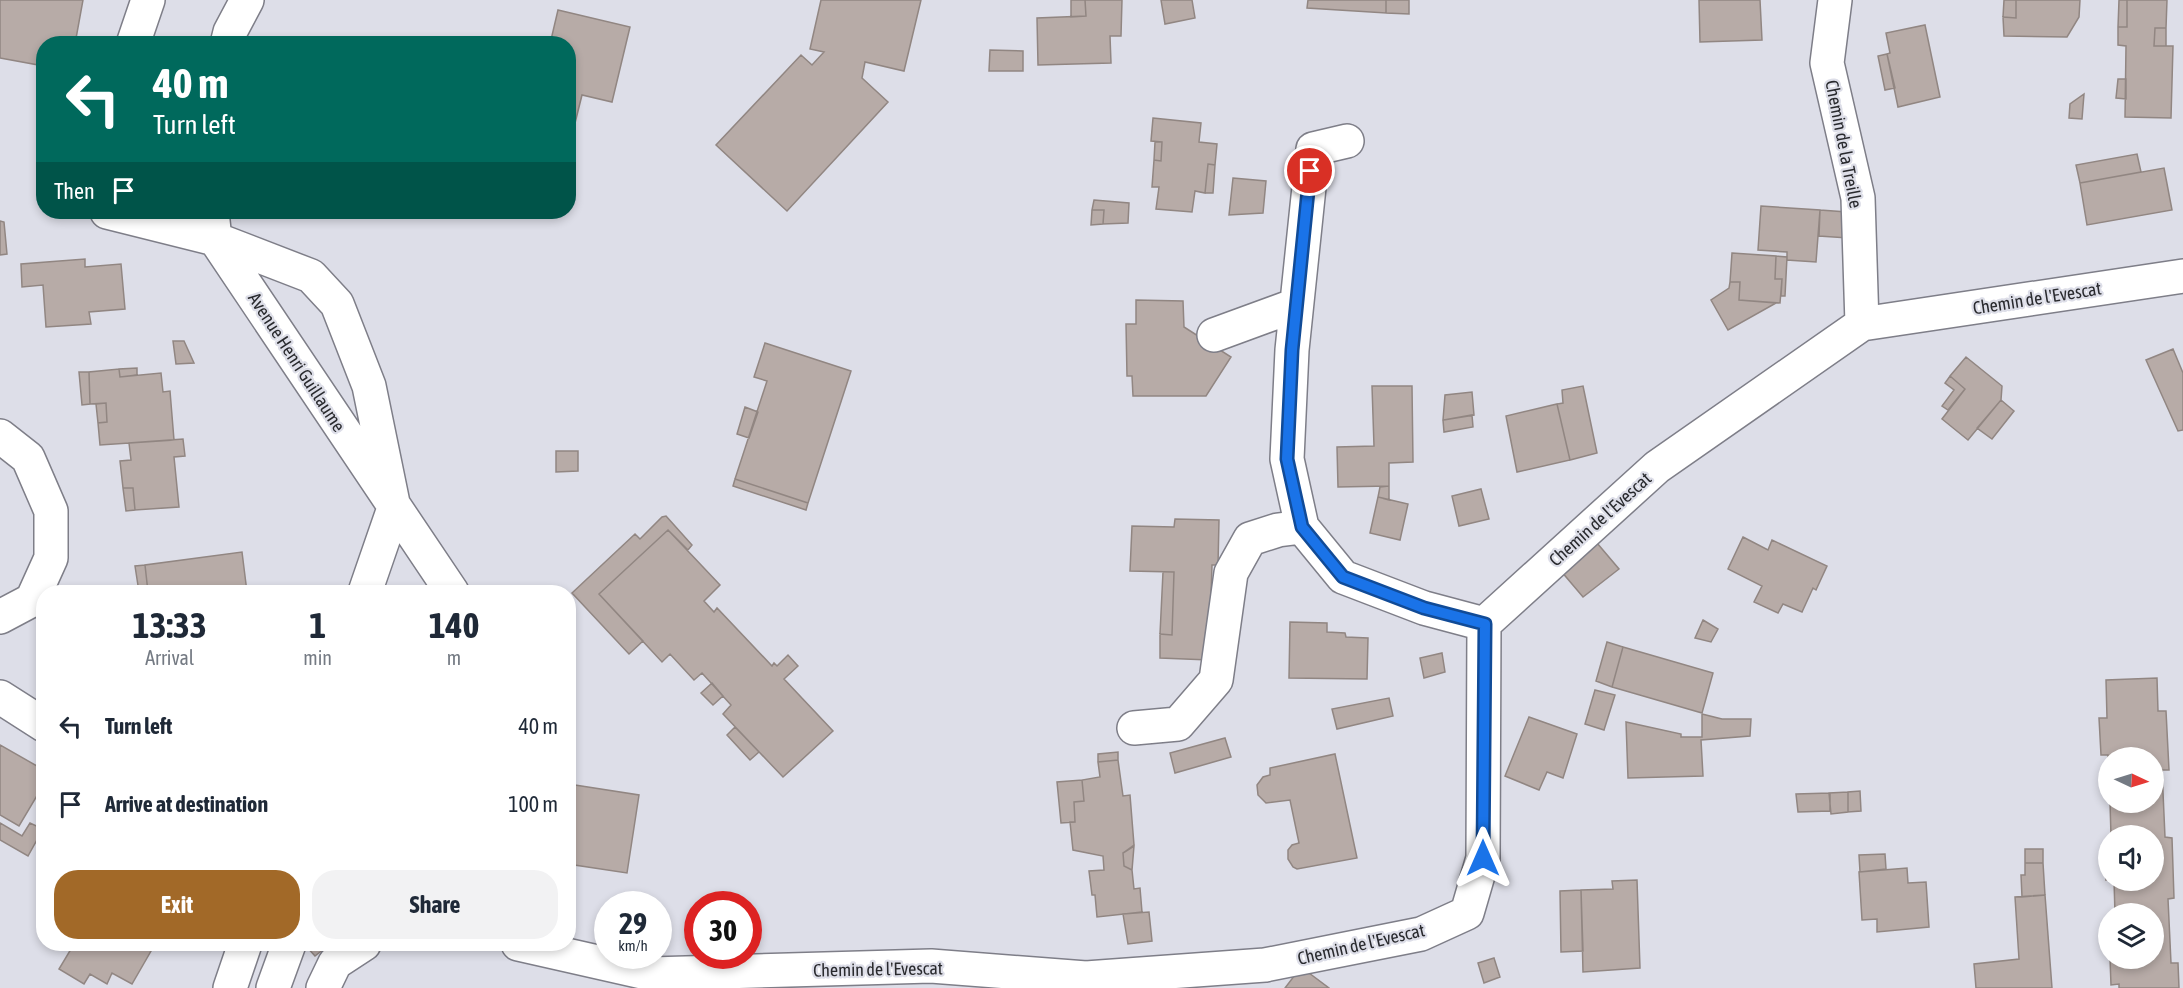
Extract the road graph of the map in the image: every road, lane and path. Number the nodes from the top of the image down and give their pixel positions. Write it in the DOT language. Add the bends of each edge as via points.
graph roads {
  1 [pos="148,0"];
  2 [pos="247,0"];
  3 [pos="1835,0"];
  4 [pos="136,36"];
  5 [pos="229,36"];
  6 [pos="1347,141"];
  7 [pos="164,219"];
  8 [pos="213,225"];
  9 [pos="2183,276"];
  10 [pos="1296,304"];
  11 [pos="1862,324"];
  12 [pos="1214,335"];
  13 [pos="0,436"];
  14 [pos="394,508"];
  15 [pos="1302,527"];
  16 [pos="427,578"];
  17 [pos="39,585"];
  18 [pos="367,585"];
  19 [pos="36,591"];
  20 [pos="0,617"];
  21 [pos="1485,624"];
  22 [pos="0,697"];
  23 [pos="36,719"];
  24 [pos="1134,728"];
  25 [pos="243,951"];
  26 [pos="244,951"];
  27 [pos="286,951"];
  28 [pos="354,951"];
  29 [pos="549,951"];
  30 [pos="726,980"];
  31 [pos="1094,983"];
  32 [pos="230,988"];
  33 [pos="236,988"];
  34 [pos="273,988"];
  35 [pos="323,988"];
  1 -- 4 [label="street"];
  2 -- 5 [label="street"];
  3 -- 11 [label="street, Chemin de la Treille" via="1827,63 1858,198"];
  6 -- 10 [label="street" via="1313,149"];
  7 -- 8 [label="street"];
  8 -- 14 [label="street, Avenue Henri Guillaume"];
  8 -- 14 [label="street" via="311,276 336,304 369,386"];
  9 -- 11 [label="street, Chemin de l'Evescat"];
  10 -- 12 [label="street"];
  10 -- 15 [label="street" via="1287,459"];
  11 -- 21 [label="street, Chemin de l'Evescat" via="1657,467"];
  13 -- 17 [label="street" via="28,458 51,511 51,558"];
  14 -- 16 [label="street, Avenue Henri Guillaume"];
  14 -- 18 [label="street"];
  15 -- 21 [label="street" via="1343,577 1424,608"];
  15 -- 24 [label="street" via="1250,539 1230,573 1216,680 1178,724"];
  19 -- 20 [label="street" via="32,600"];
  21 -- 31 [label="street, Chemin de l'Evescat" via="1483,858 1467,912 1421,934 1265,965"];
  22 -- 23 [label="street"];
  25 -- 32 [label="street"];
  26 -- 33 [label="street"];
  27 -- 34 [label="street"];
  28 -- 35 [label="street" via="336,963"];
  29 -- 30 [label="street, Chemin de l'Evescat" via="651,974"];
  30 -- 31 [label="street, Chemin de l'Evescat" via="930,966"];
}
